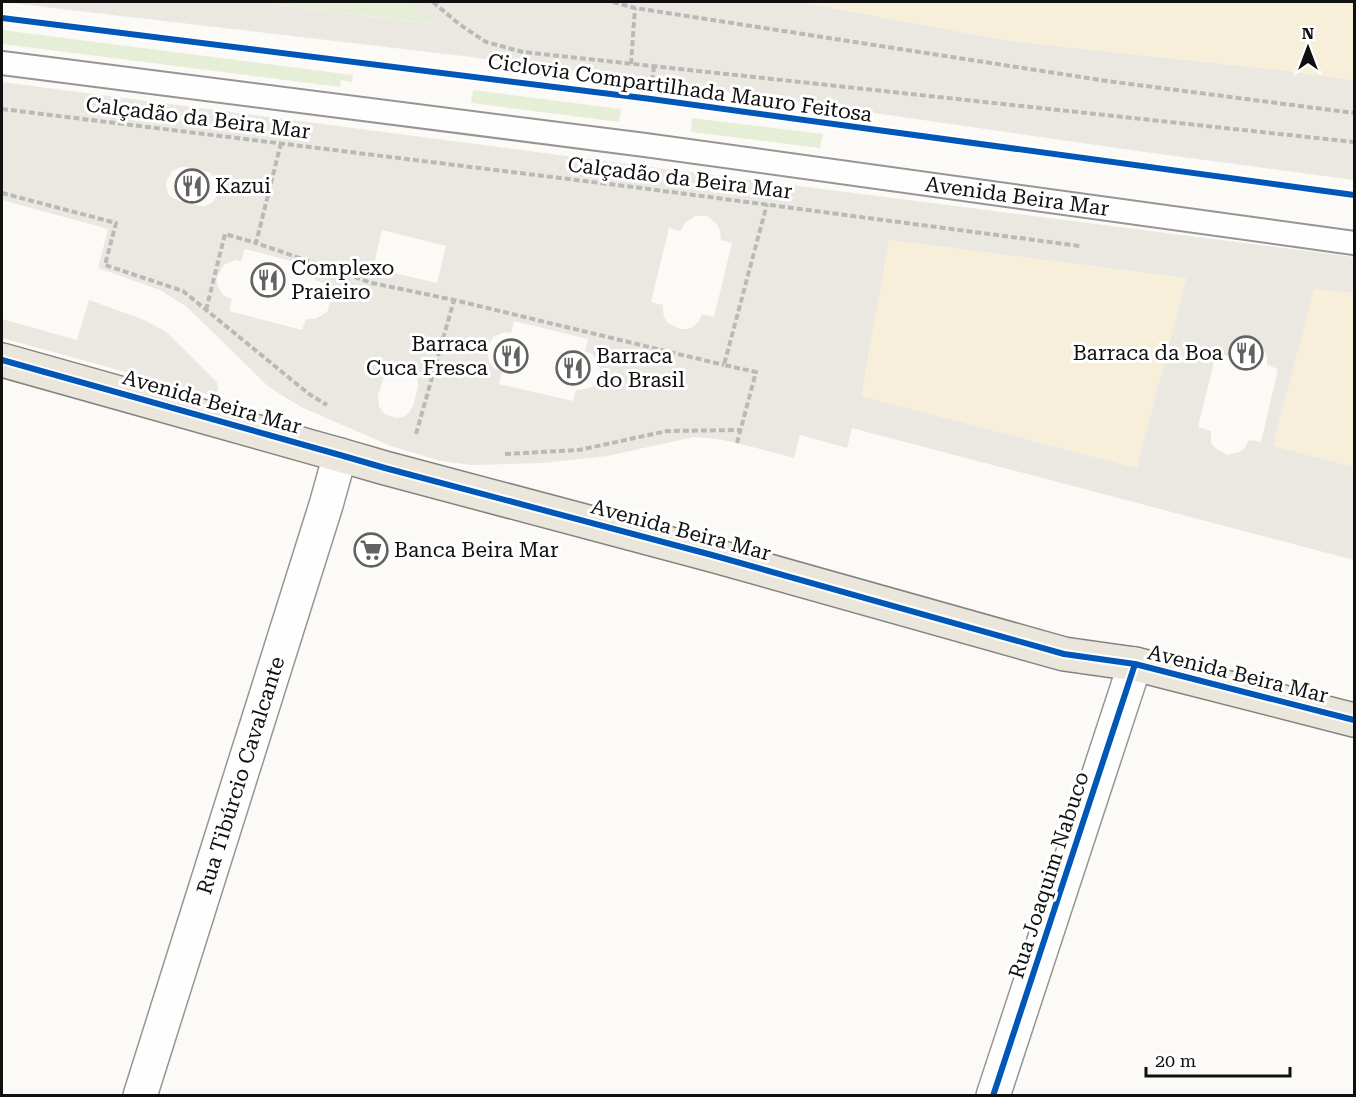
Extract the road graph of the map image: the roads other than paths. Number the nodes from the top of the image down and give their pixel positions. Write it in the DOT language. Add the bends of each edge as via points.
graph roads {
  1 [pos="2,63"];
  2 [pos="1354,243"];
  3 [pos="2,360"];
  4 [pos="340,455"];
  5 [pos="1135,664"];
  6 [pos="1354,720"];
  7 [pos="140,1095"];
  8 [pos="993,1095"];
  1 -- 2 [label="lane, Avenida Beira Mar" via="645,145"];
  3 -- 4 [label="main road, Avenida Beira Mar"];
  4 -- 5 [label="main road, Avenida Beira Mar" via="1064,654"];
  4 -- 7 [label="street, Rua Tibúrcio Cavalcante"];
  5 -- 6 [label="main road, Avenida Beira Mar"];
  5 -- 8 [label="street, Rua Joaquim Nabuco"];
}
